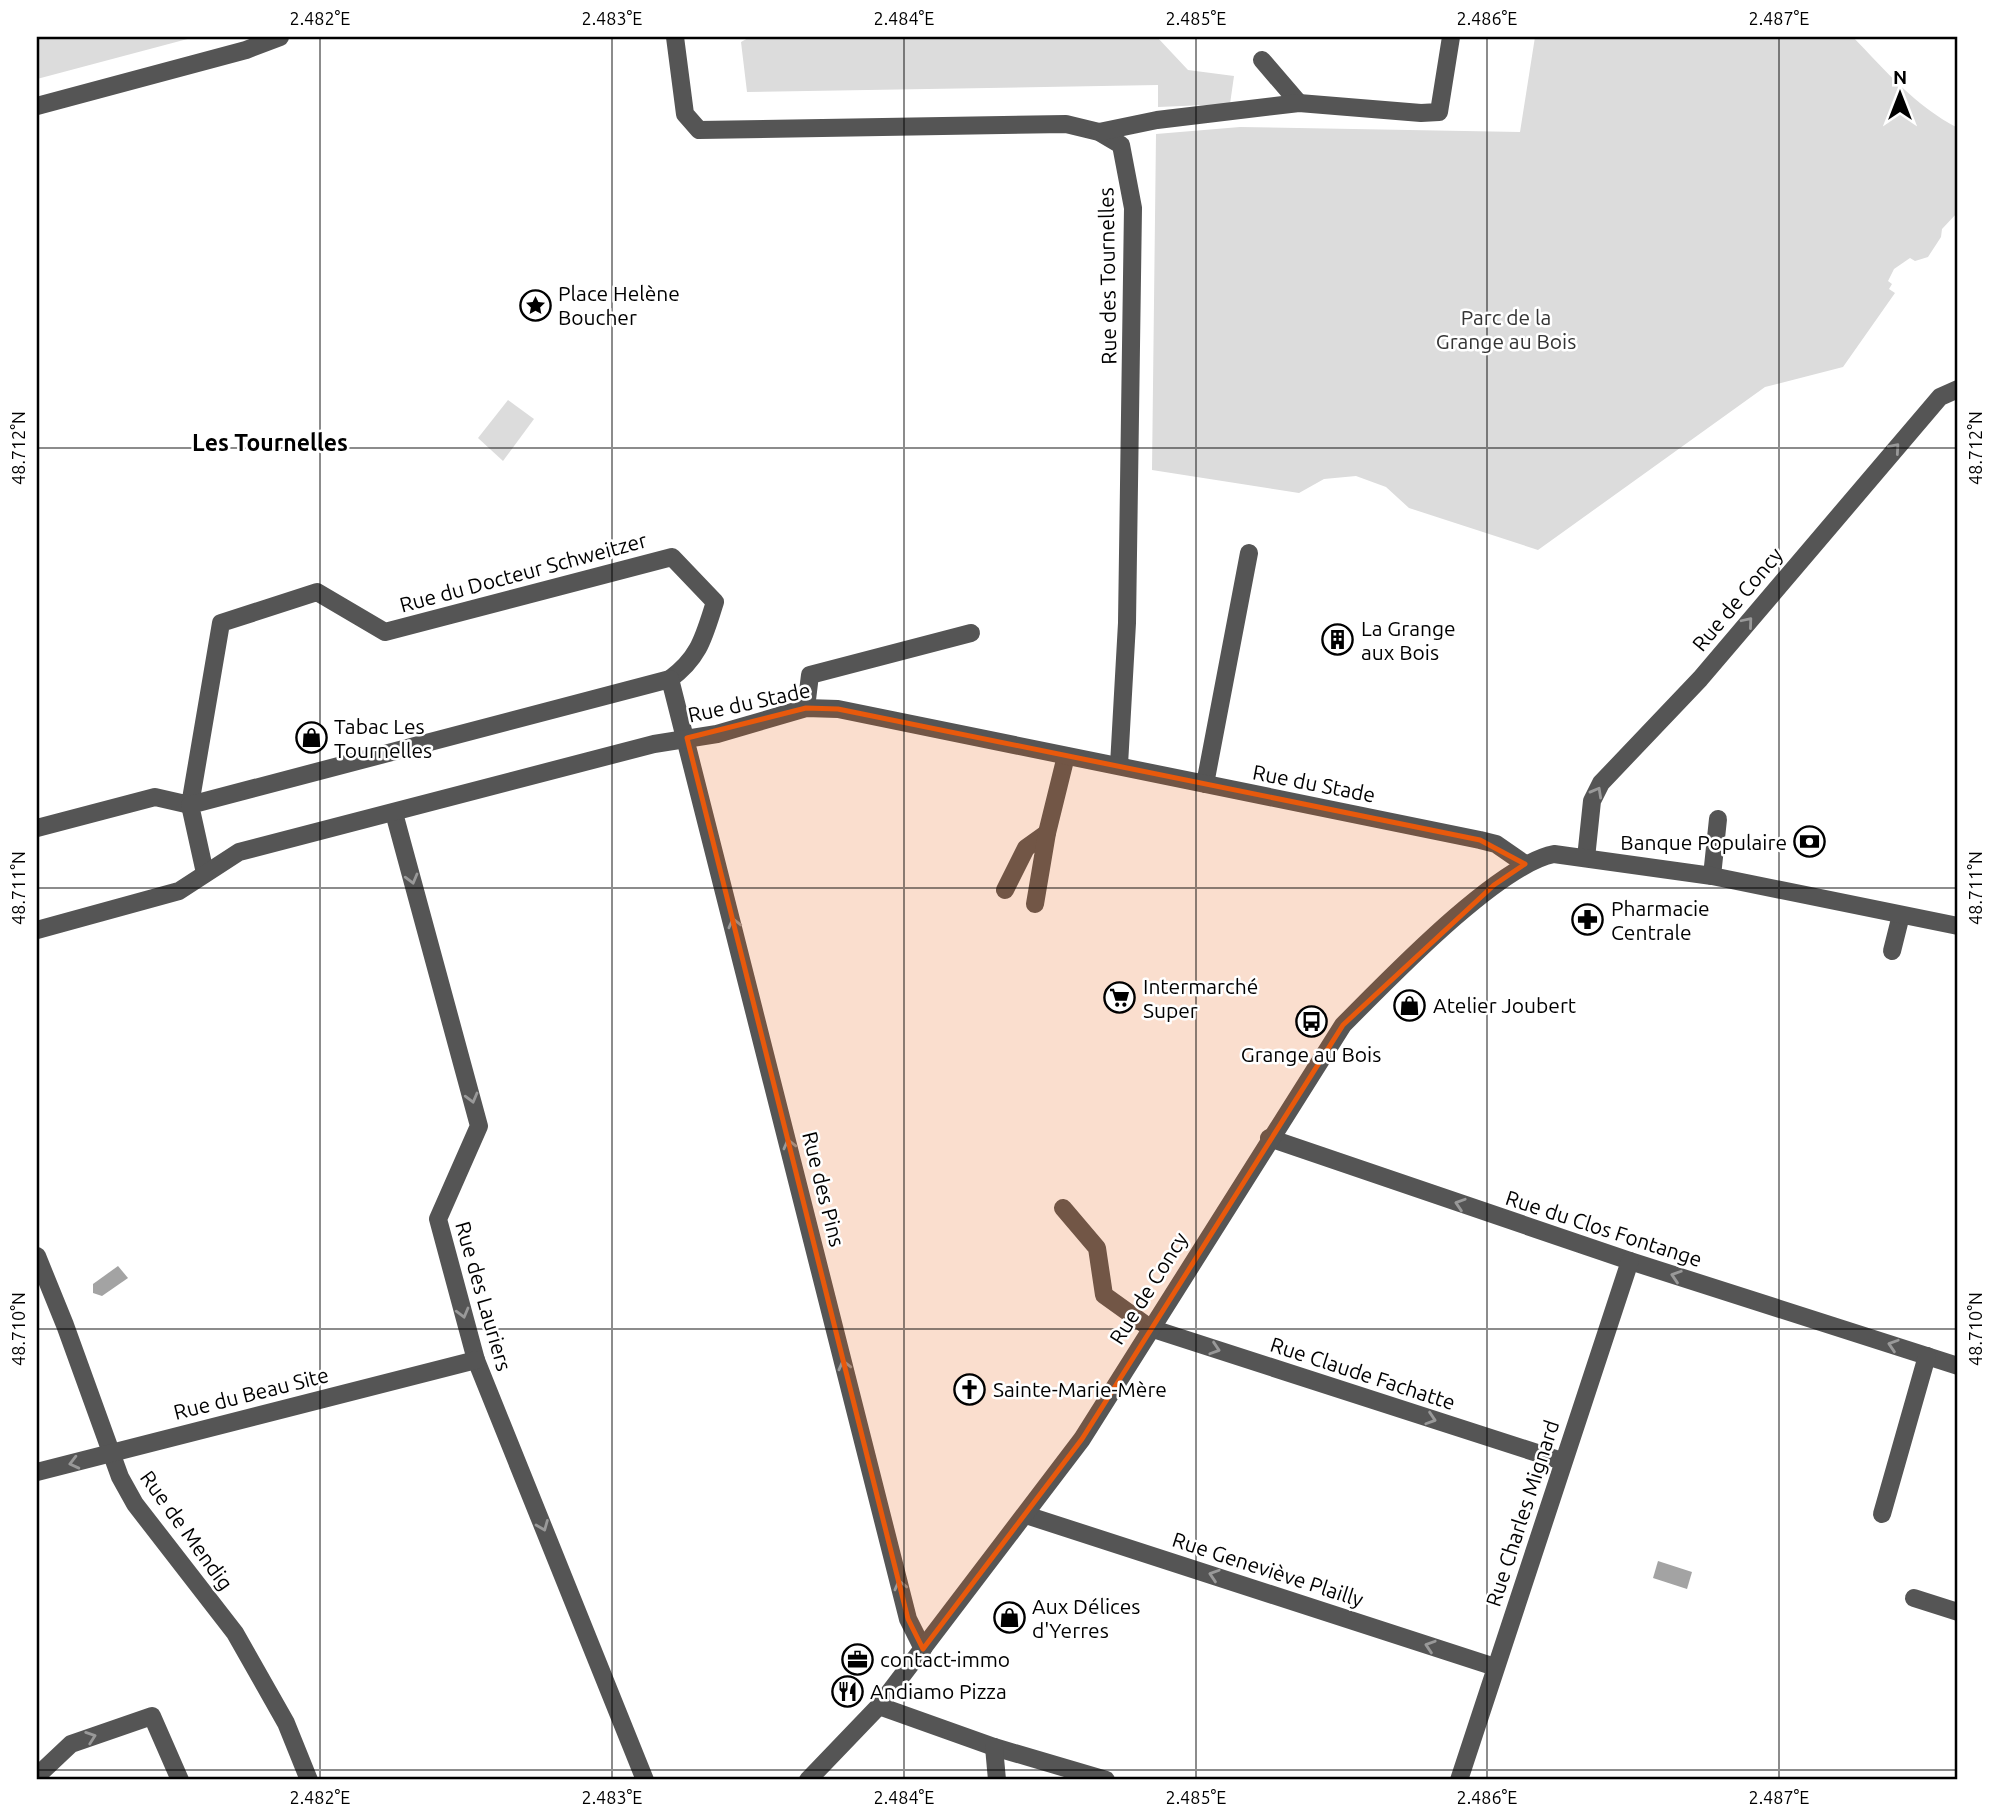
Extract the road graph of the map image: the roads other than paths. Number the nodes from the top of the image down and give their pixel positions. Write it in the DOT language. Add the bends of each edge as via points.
graph roads {
  1 [pos="280,37"];
  2 [pos="675,37"];
  3 [pos="1451,37"];
  4 [pos="1262,60"];
  5 [pos="1299,103"];
  6 [pos="37,106"];
  7 [pos="1099,132"];
  8 [pos="1958,389"];
  9 [pos="1249,553"];
  10 [pos="971,633"];
  11 [pos="670,678"];
  12 [pos="806,708"];
  13 [pos="687,738"];
  14 [pos="1066,756"];
  15 [pos="1119,765"];
  16 [pos="1205,784"];
  17 [pos="190,805"];
  18 [pos="394,813"];
  19 [pos="1718,819"];
  20 [pos="37,828"];
  21 [pos="1047,833"];
  22 [pos="1586,858"];
  23 [pos="1525,864"];
  24 [pos="205,873"];
  25 [pos="1712,876"];
  26 [pos="1005,890"];
  27 [pos="1035,904"];
  28 [pos="1901,915"];
  29 [pos="1958,926"];
  30 [pos="37,930"];
  31 [pos="1892,951"];
  32 [pos="1269,1138"];
  33 [pos="1063,1208"];
  34 [pos="37,1256"];
  35 [pos="1630,1261"];
  36 [pos="1150,1328"];
  37 [pos="1927,1356"];
  38 [pos="476,1360"];
  39 [pos="1958,1366"];
  40 [pos="111,1452"];
  41 [pos="1563,1461"];
  42 [pos="37,1472"];
  43 [pos="1882,1514"];
  44 [pos="1026,1515"];
  45 [pos="1914,1598"];
  46 [pos="1958,1612"];
  47 [pos="923,1649"];
  48 [pos="1495,1667"];
  49 [pos="879,1706"];
  50 [pos="994,1747"];
  51 [pos="37,1776"];
  52 [pos="180,1780"];
  53 [pos="309,1780"];
  54 [pos="645,1780"];
  55 [pos="808,1780"];
  56 [pos="997,1780"];
  57 [pos="1106,1780"];
  58 [pos="1459,1780"];
  1 -- 6 [label="street"];
  2 -- 7 [label="street, Rue des Tournelles" via="685,114 699,130 1066,124"];
  3 -- 5 [label="street" via="1439,112"];
  4 -- 5 [label="street"];
  5 -- 7 [label="street" via="1157,120"];
  7 -- 15 [label="street, Rue des Tournelles" via="1121,145 1133,198 1128,610"];
  22 -- 8 [label="street, Rue de Concy, one-way" via="1592,801 1601,783 1700,678 1940,397"];
  9 -- 16 [label="street"];
  10 -- 12 [label="street" via="810,675"];
  11 -- 13 [label="street"];
  11 -- 17 [label="street, Rue du Docteur Schweitzer"];
  11 -- 17 [label="street, Rue du Docteur Schweitzer" via="691,664 715,602 673,557 385,632 317,592 221,623"];
  12 -- 13 [label="street, Rue du Stade"];
  12 -- 14 [label="street, Rue du Stade" via="838,709"];
  13 -- 18 [label="street, Rue du Stade"];
  47 -- 13 [label="street, Rue des Pins, one-way" via="908,1619"];
  14 -- 15 [label="street, Rue du Stade"];
  14 -- 21 [label="street"];
  15 -- 16 [label="street, Rue du Stade"];
  16 -- 23 [label="street, Rue du Stade" via="1488,842"];
  17 -- 20 [label="street, Rue du Docteur Schweitzer" via="155,797"];
  17 -- 24 [label="street, Rue du Docteur Schweitzer"];
  18 -- 24 [label="street, Rue du Stade" via="239,852"];
  18 -- 38 [label="street, Rue des Lauriers, one-way" via="479,1126 438,1219"];
  19 -- 25 [label="street"];
  21 -- 26 [label="street" via="1026,848"];
  21 -- 27 [label="street"];
  22 -- 23 [label="street, Rue de Concy" via="1554,854"];
  22 -- 25 [label="street"];
  23 -- 32 [label="street, Rue de Concy" via="1494,885 1343,1026"];
  24 -- 30 [label="street, Rue du Stade" via="179,891"];
  25 -- 28 [label="street"];
  28 -- 29 [label="street"];
  28 -- 31 [label="street"];
  35 -- 32 [label="street, Rue du Clos Fontange, one-way"];
  32 -- 36 [label="street, Rue de Concy"];
  33 -- 36 [label="street, Rue Claude Fachatte" via="1097,1248 1104,1295"];
  34 -- 40 [label="street, Rue de Mendig"];
  37 -- 35 [label="street, Rue du Clos Fontange, one-way"];
  35 -- 41 [label="street, Rue Charles Mignard"];
  36 -- 41 [label="street, Rue Claude Fachatte, one-way"];
  36 -- 44 [label="street, Rue de Concy" via="1082,1439"];
  37 -- 39 [label="street, Rue du Clos Fontange"];
  37 -- 43 [label="street"];
  38 -- 40 [label="street, Rue du Beau Site"];
  38 -- 54 [label="street, Rue des Lauriers, one-way"];
  40 -- 42 [label="street, Rue du Beau Site, one-way"];
  40 -- 53 [label="street, Rue de Mendig" via="135,1504 235,1633 286,1723"];
  41 -- 48 [label="street, Rue Charles Mignard"];
  44 -- 47 [label="street, Rue de Concy"];
  48 -- 44 [label="street, Rue Geneviève Plailly, one-way"];
  45 -- 46 [label="street"];
  47 -- 49 [label="street, Rue de Concy"];
  48 -- 58 [label="street, Rue Charles Mignard"];
  49 -- 50 [label="street"];
  49 -- 55 [label="street, Rue de Concy"];
  50 -- 56 [label="street"];
  50 -- 57 [label="street"];
  51 -- 52 [label="street, one-way" via="71,1744 152,1716"];
}
